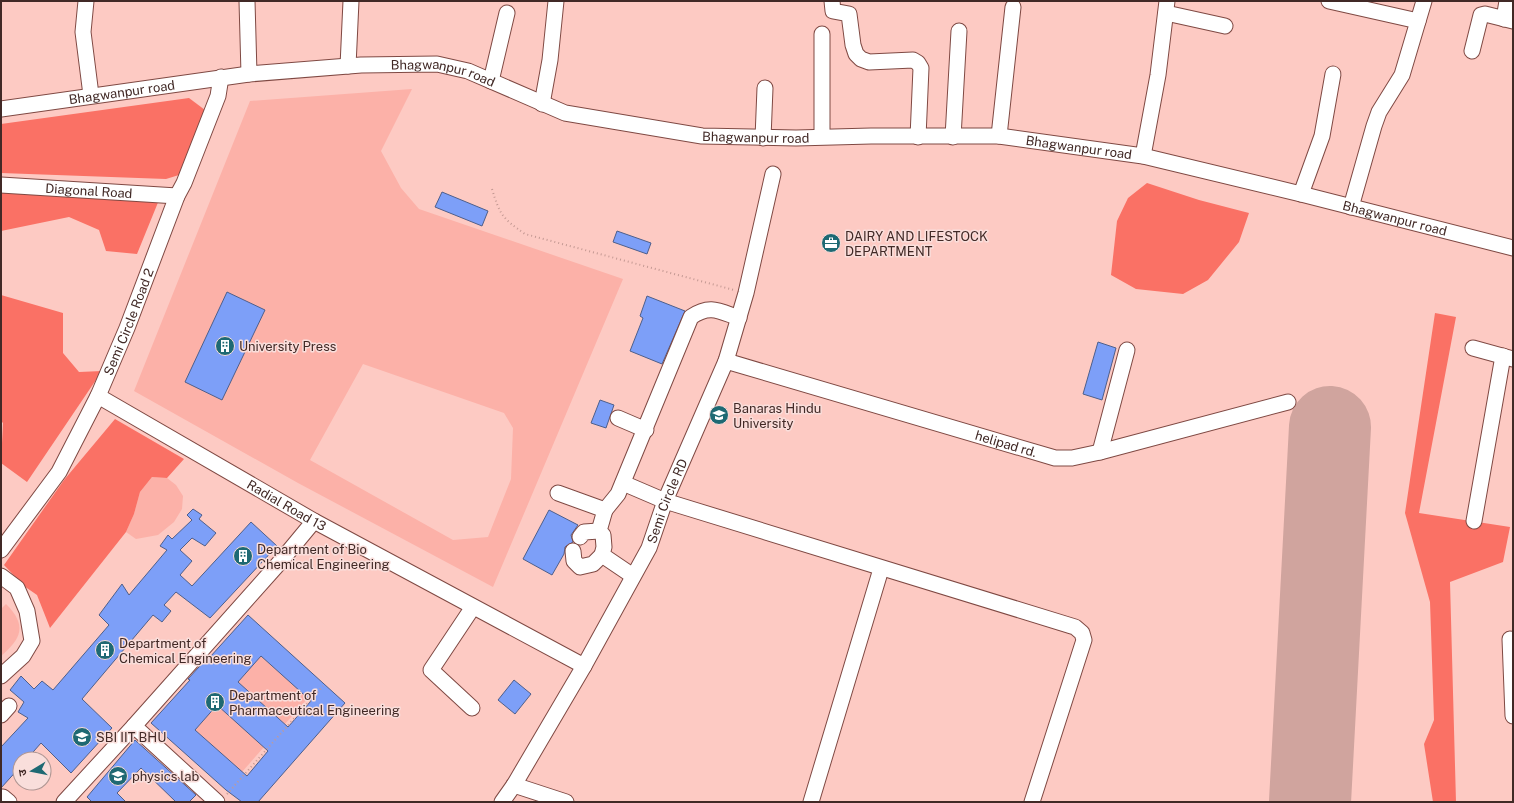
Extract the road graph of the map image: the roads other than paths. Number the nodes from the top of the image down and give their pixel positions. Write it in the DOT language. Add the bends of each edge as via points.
graph roads {
  1 [pos="86,1"];
  2 [pos="248,1"];
  3 [pos="352,1"];
  4 [pos="556,1"];
  5 [pos="832,1"];
  6 [pos="1329,1"];
  7 [pos="1424,1"];
  8 [pos="1507,1"];
  9 [pos="1013,7"];
  10 [pos="1167,7"];
  11 [pos="508,13"];
  12 [pos="1509,20"];
  13 [pos="1418,21"];
  14 [pos="1225,26"];
  15 [pos="959,31"];
  16 [pos="822,34"];
  17 [pos="1472,52"];
  18 [pos="348,66"];
  19 [pos="249,74"];
  20 [pos="1333,74"];
  21 [pos="221,77"];
  22 [pos="491,81"];
  23 [pos="765,88"];
  24 [pos="91,95"];
  25 [pos="542,104"];
  26 [pos="1,109"];
  27 [pos="822,136"];
  28 [pos="998,136"];
  29 [pos="918,137"];
  30 [pos="953,137"];
  31 [pos="763,138"];
  32 [pos="1143,156"];
  33 [pos="773,174"];
  34 [pos="1,185"];
  35 [pos="1301,194"];
  36 [pos="177,196"];
  37 [pos="1352,207"];
  38 [pos="1513,248"];
  39 [pos="739,318"];
  40 [pos="1473,348"];
  41 [pos="1127,350"];
  42 [pos="1508,358"];
  43 [pos="726,361"];
  44 [pos="98,396"];
  45 [pos="1288,402"];
  46 [pos="618,418"];
  47 [pos="646,430"];
  48 [pos="1100,452"];
  49 [pos="623,483"];
  50 [pos="558,492"];
  51 [pos="665,501"];
  52 [pos="605,510"];
  53 [pos="314,521"];
  54 [pos="1474,521"];
  55 [pos="599,531"];
  56 [pos="580,537"];
  57 [pos="1,550"];
  58 [pos="573,551"];
  59 [pos="602,555"];
  60 [pos="881,568"];
  61 [pos="1,576"];
  62 [pos="633,576"];
  63 [pos="473,607"];
  64 [pos="1510,639"];
  65 [pos="584,666"];
  66 [pos="1,676"];
  67 [pos="472,708"];
  68 [pos="1513,716"];
  69 [pos="134,726"];
  70 [pos="514,786"];
  71 [pos="221,799"];
  72 [pos="64,802"];
  73 [pos="502,802"];
  74 [pos="566,802"];
  75 [pos="811,802"];
  76 [pos="1032,802"];
  1 -- 24 [label="street" via="83,32"];
  2 -- 19 [label="street"];
  3 -- 18 [label="street"];
  4 -- 25 [label="street" via="550,60"];
  5 -- 29 [label="street" via="833,10 849,14 853,45 861,60 913,60 918,63 921,68"];
  6 -- 13 [label="street"];
  7 -- 13 [label="street"];
  8 -- 12 [label="street"];
  9 -- 28 [label="street"];
  10 -- 14 [label="street"];
  10 -- 32 [label="street"];
  11 -- 22 [label="street"];
  12 -- 17 [label="street" via="1481,15"];
  13 -- 37 [label="street" via="1402,75 1379,112"];
  15 -- 30 [label="street"];
  16 -- 27 [label="street"];
  18 -- 19 [label="street, Bhagwanpur road"];
  18 -- 22 [label="street, Bhagwanpur road" via="437,64 454,66"];
  19 -- 21 [label="street, Bhagwanpur road"];
  20 -- 35 [label="street" via="1322,136"];
  21 -- 24 [label="street, Bhagwanpur road"];
  21 -- 36 [label="street, Semi Circle Road 2" via="218,96"];
  22 -- 25 [label="street, Bhagwanpur road"];
  23 -- 31 [label="street"];
  24 -- 26 [label="street, Bhagwanpur road"];
  25 -- 31 [label="street, Bhagwanpur road" via="565,113 702,136"];
  27 -- 29 [label="street, Bhagwanpur road"];
  27 -- 31 [label="street, Bhagwanpur road"];
  28 -- 30 [label="street, Bhagwanpur road"];
  28 -- 32 [label="street, Bhagwanpur road"];
  29 -- 30 [label="street, Bhagwanpur road"];
  32 -- 35 [label="street, Bhagwanpur road"];
  33 -- 39 [label="street, Semi Circle RD"];
  34 -- 36 [label="street, Diagonal Road"];
  35 -- 37 [label="street, Bhagwanpur road"];
  36 -- 44 [label="street, Semi Circle Road 2"];
  37 -- 38 [label="street, Bhagwanpur road"];
  39 -- 43 [label="street, Semi Circle RD"];
  39 -- 47 [label="street" via="711,308 691,317"];
  40 -- 42 [label="street"];
  41 -- 48 [label="street"];
  42 -- 54 [label="street"];
  43 -- 48 [label="street, helipad rd." via="1055,458 1072,458"];
  43 -- 51 [label="street, Semi Circle RD"];
  44 -- 53 [label="street, Radial Road 13"];
  44 -- 57 [label="street, Semi Circle Road 2" via="59,472"];
  45 -- 48 [label="street, helipad rd."];
  46 -- 47 [label="street"];
  47 -- 49 [label="street"];
  49 -- 51 [label="street"];
  49 -- 52 [label="street"];
  50 -- 52 [label="street"];
  51 -- 60 [label="street"];
  51 -- 62 [label="street, Semi Circle RD" via="649,548"];
  52 -- 55 [label="street"];
  53 -- 63 [label="street, Radial Road 13"];
  53 -- 69 [label="street"];
  55 -- 56 [label="street" via="584,532"];
  55 -- 59 [label="street" via="603,535"];
  58 -- 59 [label="street" via="574,561 580,567 593,564"];
  59 -- 62 [label="street"];
  60 -- 75 [label="street"];
  60 -- 76 [label="street" via="1075,627 1082,633 1084,640"];
  61 -- 66 [label="street" via="16,588 27,610 32,641 23,656"];
  62 -- 65 [label="street, Semi Circle RD"];
  63 -- 65 [label="street, Radial Road 13"];
  63 -- 67 [label="street" via="431,670"];
  64 -- 68 [label="street"];
  65 -- 70 [label="street, Semi Circle RD"];
  69 -- 71 [label="street"];
  69 -- 72 [label="street"];
  70 -- 73 [label="street, Semi Circle RD"];
  70 -- 74 [label="street"];
}
